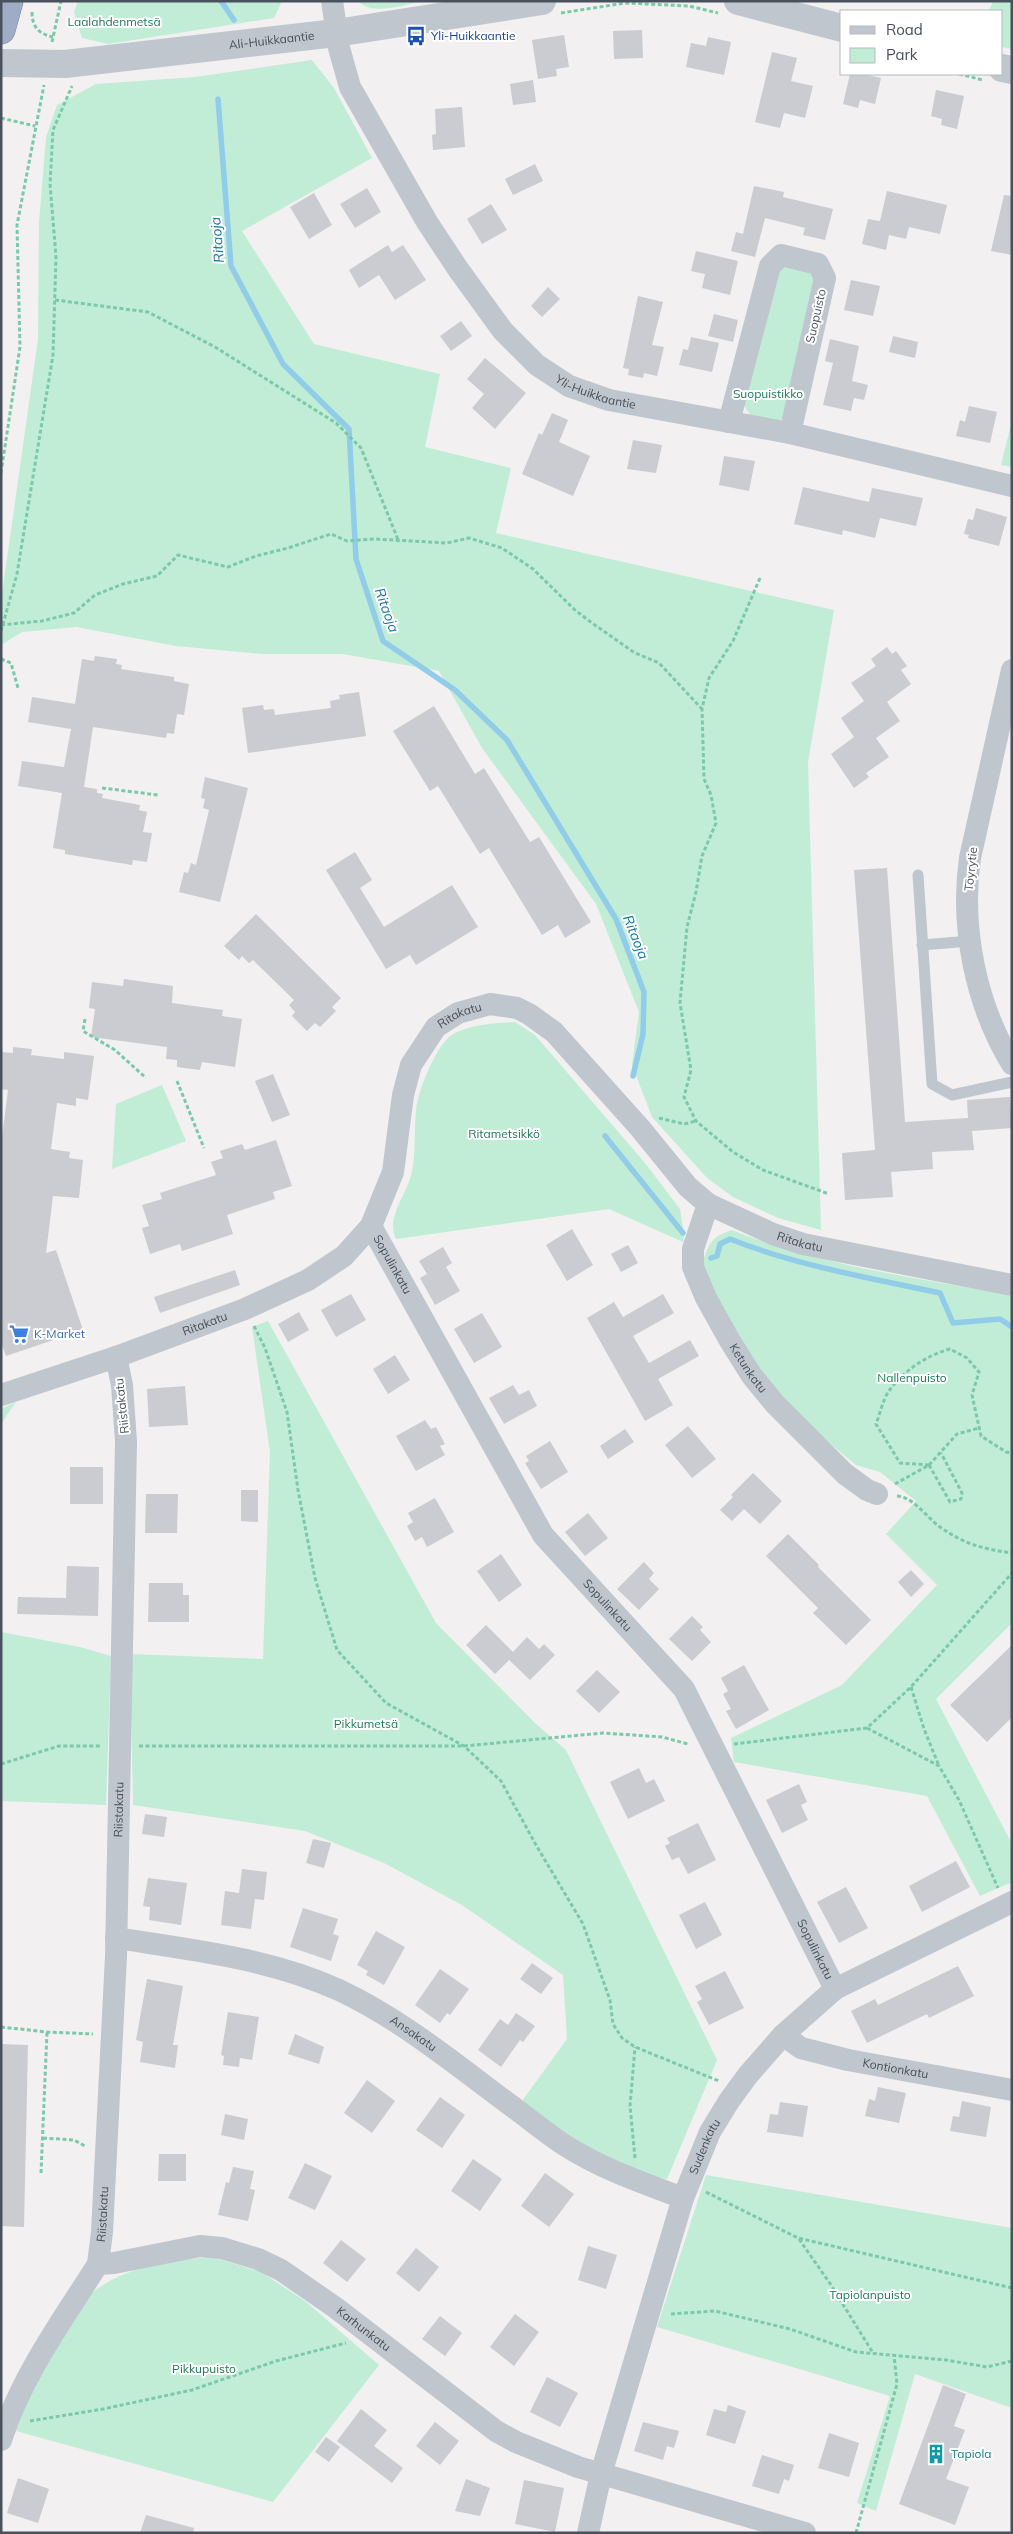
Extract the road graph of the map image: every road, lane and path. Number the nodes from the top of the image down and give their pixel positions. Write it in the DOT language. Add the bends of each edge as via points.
graph roads {
  1 [pos="61,1"];
  2 [pos="332,1"];
  3 [pos="542,1"];
  4 [pos="738,1"];
  5 [pos="21,4"];
  6 [pos="840,27"];
  7 [pos="1,30"];
  8 [pos="336,33"];
  9 [pos="53,37"];
  10 [pos="51,45"];
  11 [pos="1,63"];
  12 [pos="75,79"];
  13 [pos="44,81"];
  14 [pos="1,118"];
  15 [pos="35,126"];
  16 [pos="55,300"];
  17 [pos="729,422"];
  18 [pos="790,433"];
  19 [pos="1,473"];
  20 [pos="1012,486"];
  21 [pos="399,542"];
  22 [pos="760,578"];
  23 [pos="3,625"];
  24 [pos="1,631"];
  25 [pos="1,659"];
  26 [pos="1012,670"];
  27 [pos="18,688"];
  28 [pos="702,709"];
  29 [pos="102,788"];
  30 [pos="158,794"];
  31 [pos="918,875"];
  32 [pos="970,941"];
  33 [pos="922,945"];
  34 [pos="85,1019"];
  35 [pos="1012,1064"];
  36 [pos="146,1078"];
  37 [pos="176,1081"];
  38 [pos="1012,1082"];
  39 [pos="696,1121"];
  40 [pos="640,1128"];
  41 [pos="204,1148"];
  42 [pos="829,1194"];
  43 [pos="708,1204"];
  44 [pos="371,1226"];
  45 [pos="1012,1285"];
  46 [pos="245,1309"];
  47 [pos="116,1357"];
  48 [pos="1,1395"];
  49 [pos="979,1428"];
  50 [pos="941,1453"];
  51 [pos="1012,1453"];
  52 [pos="929,1464"];
  53 [pos="877,1494"];
  54 [pos="1012,1553"];
  55 [pos="1012,1573"];
  56 [pos="911,1687"];
  57 [pos="867,1728"];
  58 [pos="118,1746"];
  59 [pos="464,1746"];
  60 [pos="714,1747"];
  61 [pos="1,1764"];
  62 [pos="939,1766"];
  63 [pos="1006,1898"];
  64 [pos="116,1938"];
  65 [pos="835,1989"];
  66 [pos="1,2027"];
  67 [pos="47,2032"];
  68 [pos="111,2034"];
  69 [pos="783,2035"];
  70 [pos="635,2048"];
  71 [pos="718,2090"];
  72 [pos="1012,2090"];
  73 [pos="42,2138"];
  74 [pos="105,2166"];
  75 [pos="41,2173"];
  76 [pos="638,2181"];
  77 [pos="685,2191"];
  78 [pos="798,2238"];
  79 [pos="98,2264"];
  80 [pos="1012,2288"];
  81 [pos="648,2316"];
  82 [pos="371,2335"];
  83 [pos="874,2354"];
  84 [pos="894,2355"];
  85 [pos="1012,2361"];
  86 [pos="4,2431"];
  87 [pos="601,2474"];
  88 [pos="588,2533"];
  89 [pos="805,2533"];
  90 [pos="856,2533"];
  1 -- 9 [label="path"];
  2 -- 8 [label="street, Yli-Huikkaantie"];
  3 -- 8 [label="street, Ali-Huikkaantie"];
  4 -- 6 [label="street"];
  5 -- 7 [label="highway"];
  5 -- 9 [label="path" via="38,31"];
  8 -- 11 [label="street, Ali-Huikkaantie" via="66,64"];
  8 -- 17 [label="street, Yli-Huikkaantie" via="350,87 427,222 479,300 503,331 537,365 569,386 609,400"];
  9 -- 10 [label="path"];
  12 -- 16 [label="path" via="53,130 50,184 54,215"];
  13 -- 15 [label="path"];
  14 -- 15 [label="path"];
  15 -- 19 [label="path" via="17,225 20,347"];
  16 -- 21 [label="path" via="148,312 215,347 336,422 361,448"];
  16 -- 23 [label="path" via="53,354 18,574"];
  17 -- 18 [label="street, Yli-Huikkaantie"];
  17 -- 18 [label="street, Suopuisto" via="770,266 781,255 787,255 818,264 825,278"];
  18 -- 20 [label="street, Yli-Huikkaantie"];
  21 -- 23 [label="path" via="374,539 347,541 331,534 228,567 178,555 157,576 123,584 95,596 74,613 42,622"];
  21 -- 28 [label="path" via="447,543 469,538 502,548 533,568 592,623 635,654 660,663"];
  22 -- 28 [label="path" via="733,641 709,678"];
  23 -- 24 [label="path"];
  25 -- 27 [label="path" via="11,663"];
  26 -- 32 [label="street, Töyrytie" via="970,858 967,885"];
  28 -- 39 [label="path" via="704,779 711,795 716,823 702,856 687,928 680,1003 691,1070 684,1098"];
  29 -- 30 [label="path"];
  31 -- 33 [label="lane"];
  32 -- 33 [label="lane"];
  32 -- 35 [label="street, Töyrytie" via="983,1002"];
  33 -- 38 [label="lane" via="932,1084 952,1095"];
  34 -- 36 [label="path" via="83,1031 116,1050"];
  37 -- 41 [label="path"];
  39 -- 40 [label="path" via="684,1124 652,1117"];
  39 -- 42 [label="path" via="733,1152 763,1170"];
  40 -- 43 [label="street, Ritakatu" via="688,1187"];
  40 -- 44 [label="street, Ritakatu" via="542,1021 517,1008 490,1004 458,1013 436,1027 411,1065 403,1096 394,1172"];
  43 -- 45 [label="street, Ritakatu" via="803,1244"];
  43 -- 53 [label="street, Ketunkatu" via="693,1249 693,1267 734,1348 774,1404 845,1474"];
  44 -- 46 [label="street, Ritakatu" via="344,1256 308,1280"];
  44 -- 60 [label="street, Sopulinkatu" via="543,1535 684,1689"];
  46 -- 47 [label="street, Ritakatu"];
  46 -- 59 [label="path" via="265,1348 287,1412 315,1578 338,1650 386,1703"];
  47 -- 48 [label="street, Ritakatu"];
  47 -- 58 [label="street, Riistakatu" via="122,1385 126,1442"];
  49 -- 50 [label="path" via="957,1434"];
  49 -- 51 [label="path" via="981,1436"];
  49 -- 52 [label="path" via="972,1395 979,1372 967,1358 950,1349 934,1353 913,1367 888,1391 876,1424 900,1463"];
  50 -- 52 [label="path"];
  50 -- 52 [label="path" via="962,1493 961,1499 950,1502"];
  52 -- 53 [label="path"];
  53 -- 54 [label="path" via="902,1496 940,1527 976,1548"];
  55 -- 56 [label="path"];
  56 -- 57 [label="path"];
  56 -- 62 [label="path"];
  57 -- 60 [label="path"];
  57 -- 62 [label="path"];
  58 -- 59 [label="path"];
  58 -- 61 [label="path" via="59,1746"];
  58 -- 64 [label="street, Riistakatu" via="120,1816"];
  59 -- 60 [label="path" via="603,1733 662,1737 700,1748"];
  59 -- 70 [label="path" via="502,1781 583,1924 610,2000 613,2024 622,2038"];
  60 -- 65 [label="street, Sopulinkatu"];
  62 -- 63 [label="path"];
  63 -- 65 [label="street, Sudenkatu"];
  64 -- 68 [label="street, Riistakatu"];
  64 -- 76 [label="street, Ansakatu" via="237,1956 340,1991 393,2020 565,2146"];
  65 -- 69 [label="street, Sudenkatu"];
  66 -- 67 [label="path"];
  67 -- 68 [label="path"];
  67 -- 73 [label="path"];
  68 -- 74 [label="street, Riistakatu"];
  69 -- 72 [label="street, Kontionkatu" via="801,2048 848,2060"];
  69 -- 77 [label="street, Sudenkatu" via="729,2101 710,2132"];
  70 -- 71 [label="path" via="722,2082"];
  70 -- 76 [label="path" via="630,2106"];
  73 -- 74 [label="path" via="81,2142"];
  73 -- 75 [label="path"];
  74 -- 79 [label="street, Riistakatu"];
  76 -- 77 [label="street, Ansakatu"];
  77 -- 78 [label="path"];
  77 -- 81 [label="street, Sudenkatu"];
  78 -- 80 [label="path"];
  78 -- 83 [label="path" via="832,2285"];
  79 -- 82 [label="street, Karhunkatu" via="200,2246 222,2248 281,2270"];
  79 -- 86 [label="street" via="47,2342"];
  81 -- 83 [label="path" via="715,2311 790,2329 856,2352"];
  81 -- 87 [label="street, Sudenkatu"];
  82 -- 86 [label="path" via="276,2360 192,2390 20,2423"];
  82 -- 87 [label="street, Karhunkatu" via="496,2431"];
  83 -- 84 [label="path"];
  84 -- 85 [label="path" via="987,2367"];
  84 -- 90 [label="path" via="897,2384"];
  87 -- 88 [label="street, Sudenkatu"];
  87 -- 89 [label="street, Karhunkatu"];
}
